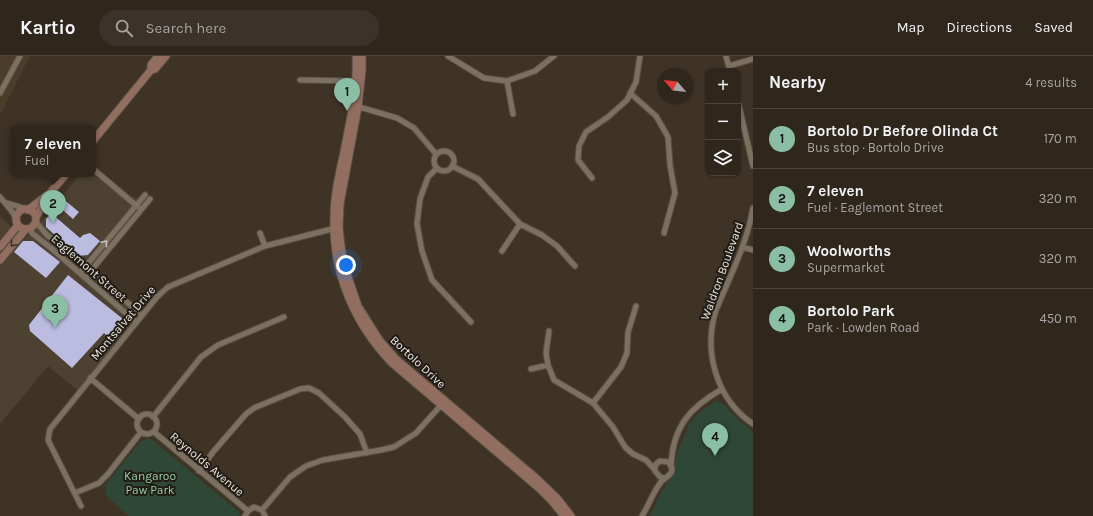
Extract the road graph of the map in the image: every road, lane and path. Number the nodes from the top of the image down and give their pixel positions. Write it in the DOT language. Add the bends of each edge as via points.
graph roads {
  1 [pos="20,56"];
  2 [pos="158,56"];
  3 [pos="166,56"];
  4 [pos="356,56"];
  5 [pos="362,56"];
  6 [pos="448,56"];
  7 [pos="554,56"];
  8 [pos="640,56"];
  9 [pos="726,56"];
  10 [pos="753,59"];
  11 [pos="730,68"];
  12 [pos="151,70"];
  13 [pos="300,80"];
  14 [pos="359,81"];
  15 [pos="507,81"];
  16 [pos="0,93"];
  17 [pos="630,93"];
  18 [pos="738,104"];
  19 [pos="355,106"];
  20 [pos="513,114"];
  21 [pos="96,137"];
  22 [pos="436,154"];
  23 [pos="452,166"];
  24 [pos="753,166"];
  25 [pos="437,168"];
  26 [pos="96,172"];
  27 [pos="63,177"];
  28 [pos="592,178"];
  29 [pos="50,193"];
  30 [pos="145,195"];
  31 [pos="0,198"];
  32 [pos="150,199"];
  33 [pos="6,203"];
  34 [pos="136,206"];
  35 [pos="753,208"];
  36 [pos="27,210"];
  37 [pos="141,210"];
  38 [pos="36,220"];
  39 [pos="17,222"];
  40 [pos="520,224"];
  41 [pos="336,228"];
  42 [pos="27,229"];
  43 [pos="260,233"];
  44 [pos="664,234"];
  45 [pos="265,246"];
  46 [pos="0,247"];
  47 [pos="743,247"];
  48 [pos="753,250"];
  49 [pos="502,251"];
  50 [pos="0,260"];
  51 [pos="85,266"];
  52 [pos="575,266"];
  53 [pos="90,271"];
  54 [pos="80,273"];
  55 [pos="85,278"];
  56 [pos="636,306"];
  57 [pos="142,315"];
  58 [pos="284,317"];
  59 [pos="136,322"];
  60 [pos="471,322"];
  61 [pos="549,331"];
  62 [pos="548,365"];
  63 [pos="531,369"];
  64 [pos="90,378"];
  65 [pos="722,390"];
  66 [pos="443,403"];
  67 [pos="593,403"];
  68 [pos="153,417"];
  69 [pos="139,419"];
  70 [pos="753,424"];
  71 [pos="141,432"];
  72 [pos="154,432"];
  73 [pos="673,448"];
  74 [pos="367,453"];
  75 [pos="646,460"];
  76 [pos="661,461"];
  77 [pos="671,466"];
  78 [pos="200,471"];
  79 [pos="655,472"];
  80 [pos="664,478"];
  81 [pos="654,492"];
  82 [pos="75,494"];
  83 [pos="81,506"];
  84 [pos="262,510"];
  85 [pos="246,513"];
  86 [pos="265,516"];
  87 [pos="564,516"];
  88 [pos="571,516"];
  89 [pos="642,516"];
  1 -- 16 [label="street"];
  2 -- 12 [label="street" via="151,65"];
  3 -- 12 [label="street"];
  4 -- 14 [label="street, Bortolo Drive"];
  5 -- 14 [label="street, Bortolo Drive"];
  6 -- 15 [label="street" via="484,78"];
  7 -- 15 [label="street" via="535,71"];
  8 -- 17 [label="street" via="636,82"];
  9 -- 11 [label="street"];
  10 -- 11 [label="street"];
  12 -- 21 [label="street"];
  13 -- 14 [label="street"];
  14 -- 19 [label="street, Bortolo Drive"];
  15 -- 20 [label="street"];
  17 -- 28 [label="street" via="627,100 608,117 586,132 578,146 578,160"];
  17 -- 44 [label="street" via="656,116 668,137 675,193"];
  18 -- 24 [label="street"];
  19 -- 22 [label="street" via="397,118 414,128"];
  19 -- 41 [label="street, Bortolo Drive"];
  22 -- 23 [label="street" via="443,150 448,151 454,159"];
  22 -- 25 [label="street" via="434,165"];
  23 -- 25 [label="street" via="443,171"];
  23 -- 40 [label="street" via="478,180"];
  25 -- 60 [label="street" via="428,177 420,199 417,224 422,251 432,280"];
  26 -- 34 [label="street"];
  27 -- 29 [label="street"];
  29 -- 36 [label="street"];
  29 -- 38 [label="street"];
  30 -- 34 [label="street"];
  31 -- 33 [label="street"];
  32 -- 37 [label="street"];
  33 -- 36 [label="street"];
  33 -- 39 [label="street"];
  34 -- 37 [label="street"];
  51 -- 34 [label="street, one-way"];
  35 -- 47 [label="street, Waldron Boulevard"];
  36 -- 38 [label="street" via="33,212"];
  36 -- 39 [label="street" via="19,213"];
  37 -- 53 [label="street"];
  38 -- 42 [label="street" via="32,227"];
  38 -- 51 [label="street, Eaglemont Street" via="46,234"];
  39 -- 42 [label="street"];
  39 -- 46 [label="street"];
  40 -- 49 [label="street"];
  40 -- 52 [label="street" via="557,246"];
  41 -- 45 [label="street, Montsalvat Drive"];
  41 -- 66 [label="street, Bortolo Drive" via="354,298 364,318 397,360"];
  42 -- 50 [label="street, one-way"];
  42 -- 54 [label="street, Eaglemont Street"];
  43 -- 45 [label="street"];
  45 -- 57 [label="street, Montsalvat Drive" via="168,287"];
  47 -- 48 [label="street"];
  47 -- 65 [label="street, Waldron Boulevard" via="711,328 712,359"];
  51 -- 53 [label="street, Eaglemont Street"];
  51 -- 54 [label="street"];
  53 -- 55 [label="street"];
  53 -- 57 [label="street, Eaglemont Street"];
  54 -- 55 [label="street, Eaglemont Street"];
  55 -- 59 [label="street, Eaglemont Street"];
  56 -- 67 [label="street" via="628,332 627,353 621,367"];
  57 -- 59 [label="street, Montsalvat Drive"];
  58 -- 68 [label="street" via="208,351"];
  59 -- 64 [label="street, Montsalvat Drive"];
  61 -- 62 [label="street" via="546,352"];
  62 -- 63 [label="street"];
  62 -- 67 [label="street" via="554,380"];
  64 -- 69 [label="street"];
  64 -- 82 [label="street, Montsalvat Drive" via="48,435 48,440"];
  65 -- 70 [label="street, Waldron Boulevard" via="735,408"];
  65 -- 73 [label="street" via="691,411"];
  66 -- 74 [label="street" via="410,438 394,447"];
  66 -- 87 [label="street, Bortolo Drive" via="540,489"];
  66 -- 88 [label="street, Bortolo Drive" via="548,489"];
  67 -- 75 [label="street" via="613,427 625,448"];
  68 -- 69 [label="street" via="147,414"];
  68 -- 72 [label="street" via="157,422"];
  69 -- 71 [label="street" via="137,424"];
  71 -- 72 [label="street"];
  71 -- 82 [label="street" via="99,484"];
  72 -- 78 [label="street, Reynolds Avenue"];
  73 -- 76 [label="street"];
  73 -- 77 [label="street"];
  74 -- 78 [label="street" via="360,434 329,401 309,388 300,389 250,411"];
  74 -- 84 [label="street" via="323,460 306,466 290,477"];
  75 -- 76 [label="street"];
  75 -- 79 [label="street"];
  76 -- 77 [label="street" via="668,462"];
  76 -- 79 [label="street" via="655,465"];
  77 -- 80 [label="street" via="672,471"];
  78 -- 85 [label="street, Reynolds Avenue"];
  79 -- 80 [label="street"];
  79 -- 81 [label="street" via="657,479"];
  80 -- 81 [label="street"];
  81 -- 89 [label="street"];
  82 -- 83 [label="street, Montsalvat Drive"];
  84 -- 85 [label="street" via="254,507"];
  84 -- 86 [label="street"];
}
